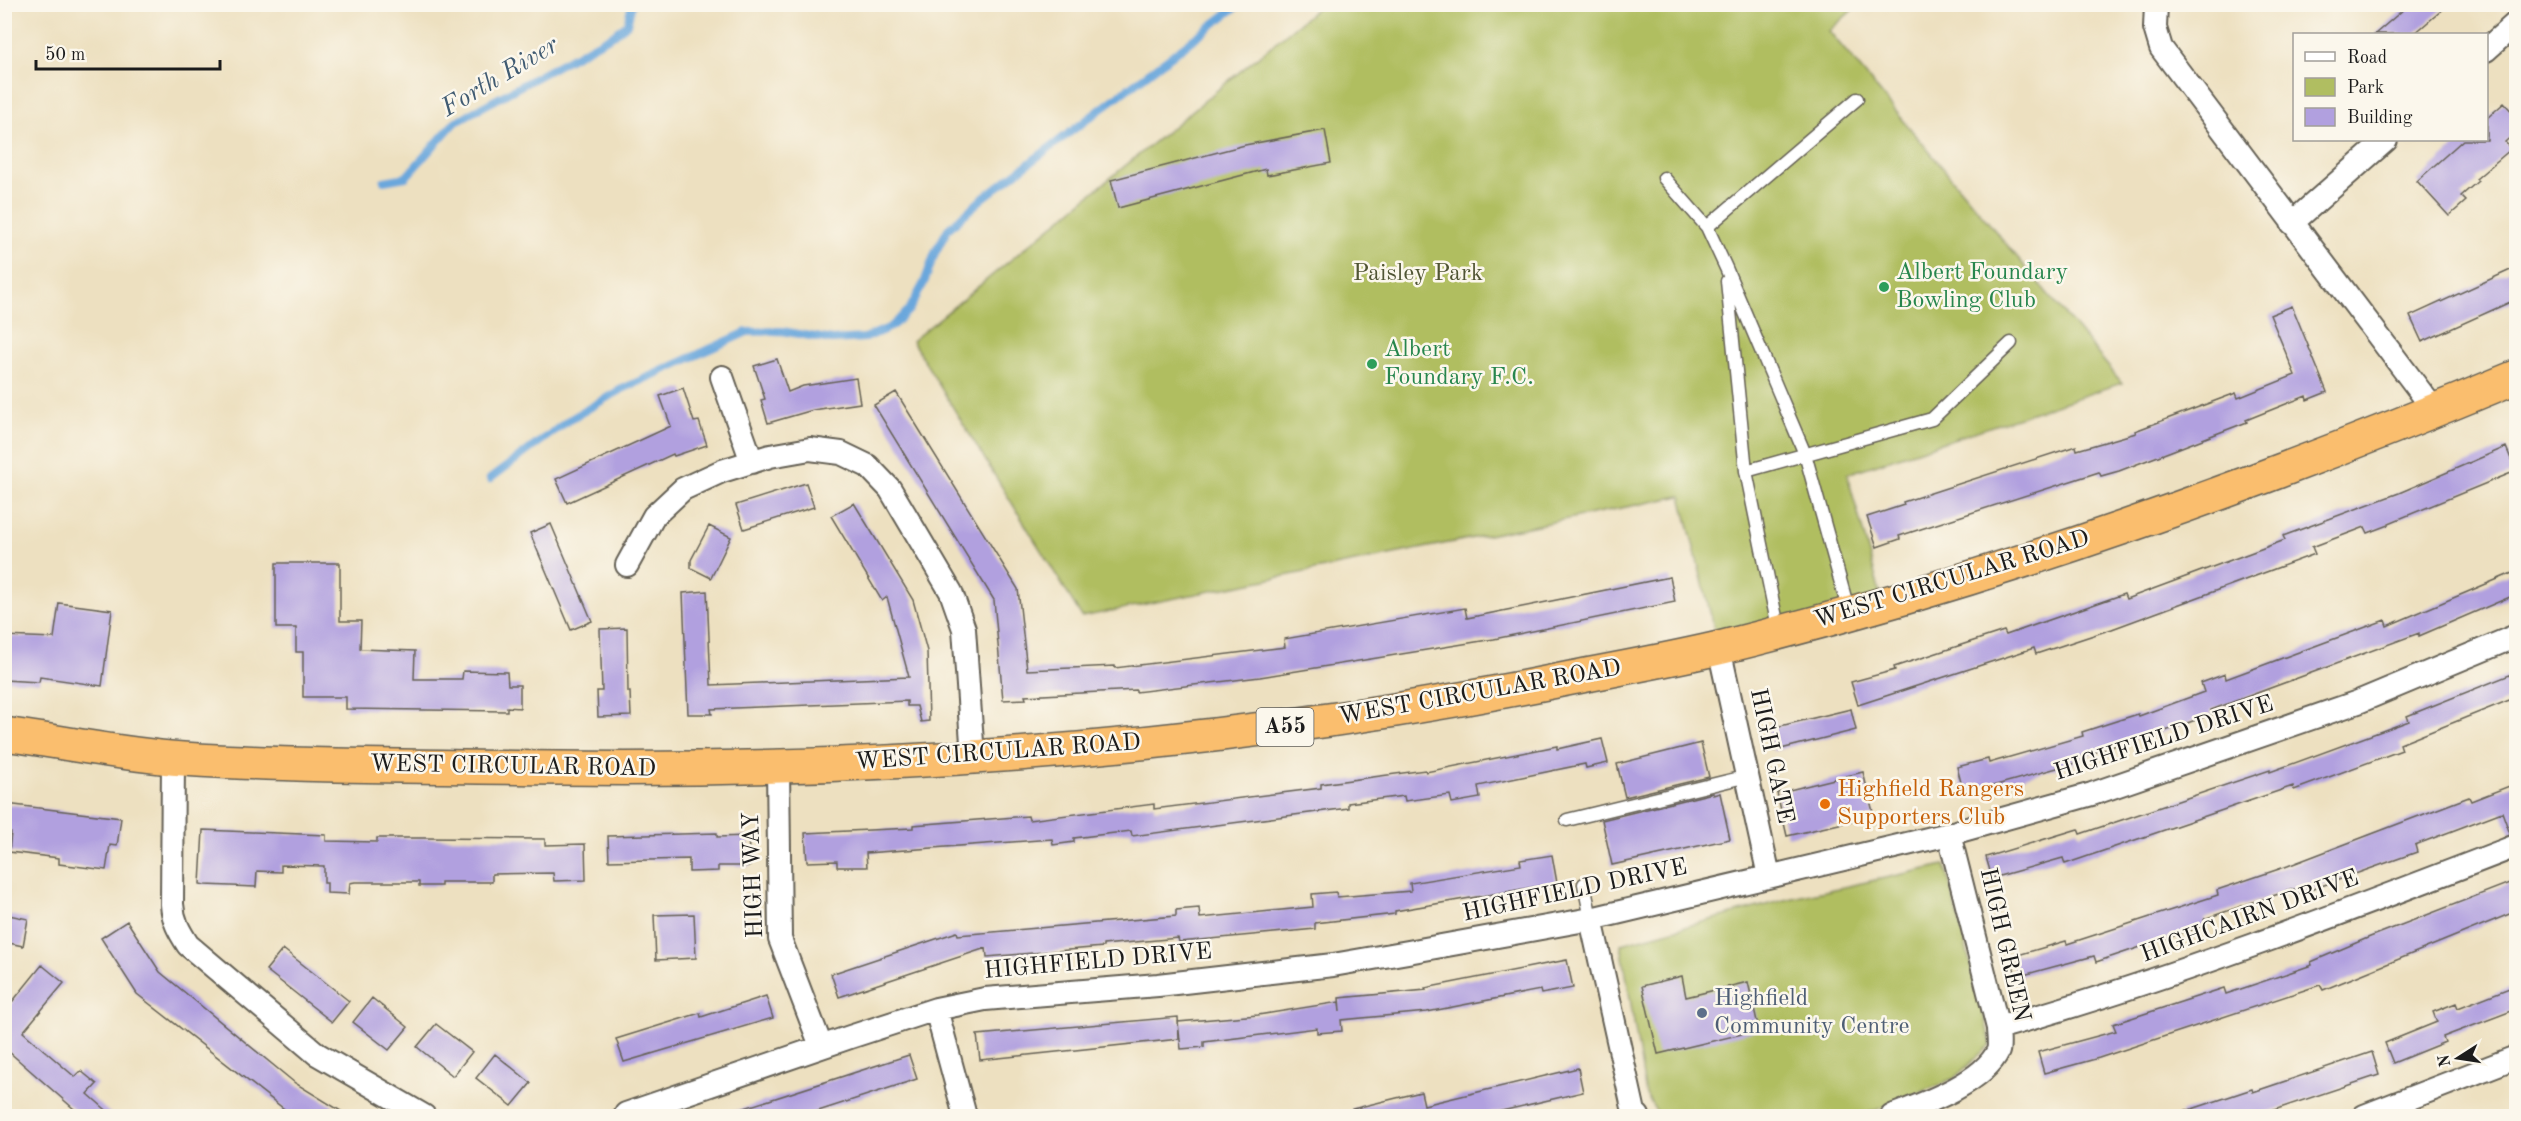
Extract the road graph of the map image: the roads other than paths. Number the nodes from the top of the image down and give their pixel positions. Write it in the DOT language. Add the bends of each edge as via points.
graph roads {
  1 [pos="2156,4"];
  2 [pos="2517,23"];
  3 [pos="2488,49"];
  4 [pos="1857,99"];
  5 [pos="2385,141"];
  6 [pos="1664,178"];
  7 [pos="2292,223"];
  8 [pos="1707,226"];
  9 [pos="1726,268"];
  10 [pos="2012,344"];
  11 [pos="722,377"];
  12 [pos="2517,377"];
  13 [pos="2435,411"];
  14 [pos="1805,454"];
  15 [pos="752,462"];
  16 [pos="1746,471"];
  17 [pos="627,566"];
  18 [pos="1850,613"];
  19 [pos="1779,632"];
  20 [pos="2517,636"];
  21 [pos="1719,648"];
  22 [pos="4,734"];
  23 [pos="973,757"];
  24 [pos="173,758"];
  25 [pos="778,767"];
  26 [pos="1748,776"];
  27 [pos="1568,820"];
  28 [pos="1949,834"];
  29 [pos="2517,846"];
  30 [pos="1769,876"];
  31 [pos="1584,884"];
  32 [pos="1591,919"];
  33 [pos="936,1009"];
  34 [pos="1998,1028"];
  35 [pos="821,1046"];
  36 [pos="2514,1063"];
  37 [pos="626,1114"];
  38 [pos="1630,1115"];
  39 [pos="424,1116"];
  40 [pos="965,1116"];
  41 [pos="1892,1116"];
  42 [pos="2364,1116"];
  1 -- 7 [label="street" via="2155,28 2161,48"];
  2 -- 3 [label="street"];
  4 -- 8 [label="lane"];
  5 -- 7 [label="street"];
  6 -- 8 [label="lane"];
  7 -- 13 [label="street"];
  8 -- 9 [label="lane"];
  9 -- 14 [label="lane"];
  9 -- 16 [label="lane"];
  10 -- 14 [label="lane" via="1932,419"];
  11 -- 15 [label="street"];
  12 -- 13 [label="highway, WEST CIRCULAR ROAD / A55"];
  13 -- 18 [label="highway, WEST CIRCULAR ROAD / A55" via="2105,534"];
  14 -- 16 [label="lane"];
  14 -- 18 [label="lane"];
  15 -- 17 [label="street" via="683,489 654,516"];
  15 -- 23 [label="street" via="810,448 842,453 868,466 890,489 951,592 964,629"];
  16 -- 19 [label="lane"];
  18 -- 19 [label="highway, WEST CIRCULAR ROAD / A55"];
  19 -- 21 [label="highway, WEST CIRCULAR ROAD / A55"];
  20 -- 28 [label="street, HIGHFIELD DRIVE" via="2358,702 2092,794"];
  21 -- 23 [label="highway, WEST CIRCULAR ROAD / A55" via="1497,693 1311,723 1163,742"];
  21 -- 26 [label="street, HIGH GATE"];
  22 -- 24 [label="highway, WEST CIRCULAR ROAD / A55"];
  23 -- 25 [label="highway, WEST CIRCULAR ROAD / A55"];
  24 -- 25 [label="highway, WEST CIRCULAR ROAD / A55" via="391,766"];
  24 -- 39 [label="street" via="173,918 188,945 317,1054"];
  25 -- 35 [label="street, HIGH WAY" via="780,939"];
  26 -- 27 [label="lane"];
  26 -- 30 [label="street, HIGH GATE"];
  28 -- 30 [label="street, HIGHFIELD DRIVE"];
  28 -- 34 [label="street, HIGH GREEN"];
  29 -- 34 [label="street, HIGHCAIRN DRIVE" via="2244,950"];
  30 -- 32 [label="street, HIGHFIELD DRIVE"];
  31 -- 32 [label="lane"];
  32 -- 33 [label="street, HIGHFIELD DRIVE" via="1333,965 985,999"];
  32 -- 38 [label="street"];
  33 -- 35 [label="street, HIGHFIELD DRIVE"];
  33 -- 40 [label="street"];
  34 -- 41 [label="street, HIGH GREEN" via="1999,1050 1986,1066 1947,1095"];
  35 -- 37 [label="street, HIGHFIELD DRIVE"];
  36 -- 42 [label="street"];
}
